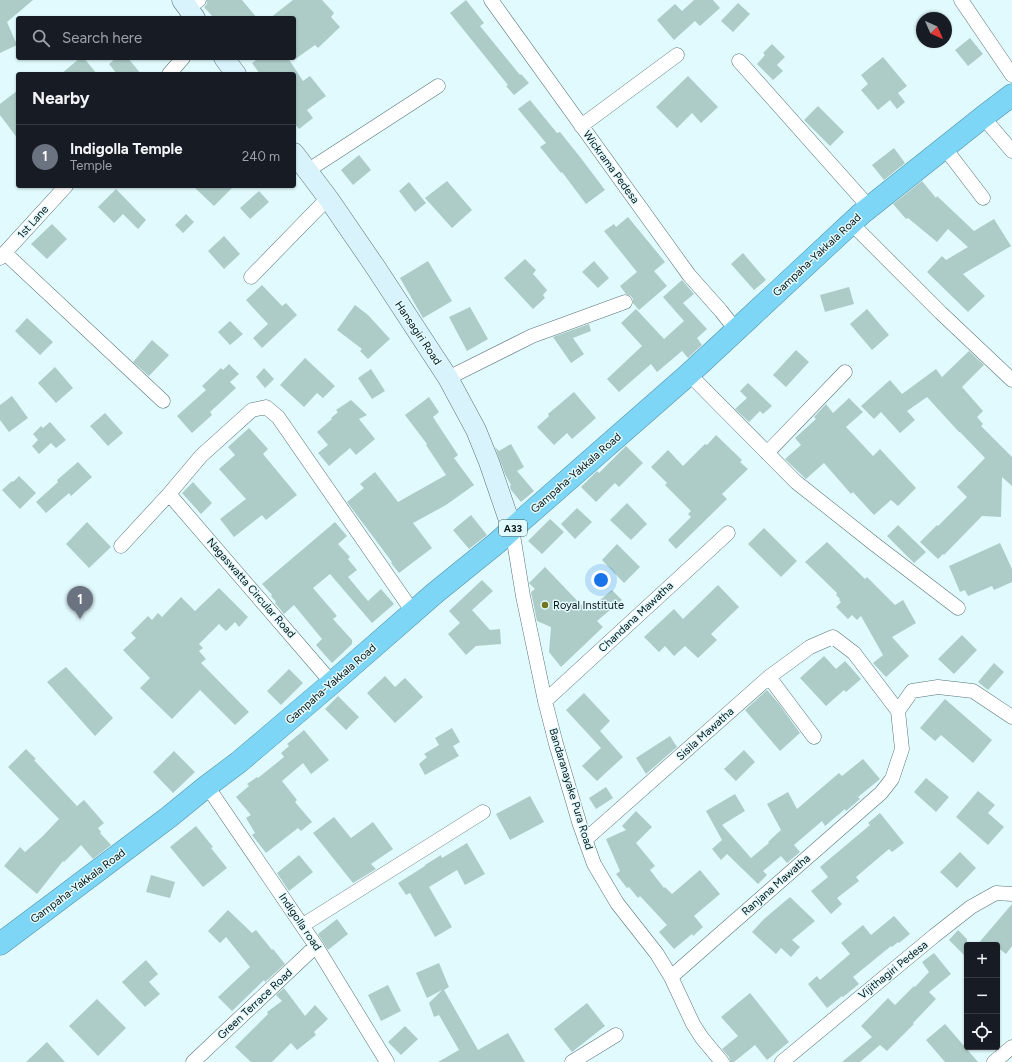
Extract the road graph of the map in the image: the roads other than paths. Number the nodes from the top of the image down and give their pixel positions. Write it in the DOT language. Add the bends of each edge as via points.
graph roads {
  1 [pos="491,0"];
  2 [pos="961,0"];
  3 [pos="677,55"];
  4 [pos="181,60"];
  5 [pos="226,60"];
  6 [pos="739,61"];
  7 [pos="171,72"];
  8 [pos="234,72"];
  9 [pos="1012,75"];
  10 [pos="438,86"];
  11 [pos="1012,95"];
  12 [pos="983,117"];
  13 [pos="581,126"];
  14 [pos="944,147"];
  15 [pos="1012,151"];
  16 [pos="296,156"];
  17 [pos="307,171"];
  18 [pos="64,188"];
  19 [pos="328,198"];
  20 [pos="983,198"];
  21 [pos="869,207"];
  22 [pos="851,223"];
  23 [pos="2,255"];
  24 [pos="251,276"];
  25 [pos="625,302"];
  26 [pos="736,330"];
  27 [pos="845,372"];
  28 [pos="689,374"];
  29 [pos="448,378"];
  30 [pos="1012,380"];
  31 [pos="163,401"];
  32 [pos="768,453"];
  33 [pos="169,494"];
  34 [pos="512,529"];
  35 [pos="728,533"];
  36 [pos="121,546"];
  37 [pos="958,608"];
  38 [pos="413,612"];
  39 [pos="769,677"];
  40 [pos="332,683"];
  41 [pos="545,701"];
  42 [pos="898,711"];
  43 [pos="1012,717"];
  44 [pos="814,737"];
  45 [pos="207,786"];
  46 [pos="483,812"];
  47 [pos="585,840"];
  48 [pos="1012,894"];
  49 [pos="303,926"];
  50 [pos="0,944"];
  51 [pos="316,946"];
  52 [pos="671,977"];
  53 [pos="616,1035"];
  54 [pos="1011,1049"];
  55 [pos="193,1062"];
  56 [pos="387,1062"];
  57 [pos="572,1062"];
  58 [pos="722,1062"];
  59 [pos="782,1062"];
  60 [pos="994,1062"];
  1 -- 13 [label="street, Wickrama Pedesa"];
  2 -- 9 [label="street"];
  3 -- 13 [label="street"];
  4 -- 7 [label="street"];
  5 -- 8 [label="street"];
  6 -- 21 [label="street"];
  10 -- 17 [label="street"];
  11 -- 12 [label="highway, Gampaha-Yakkala Road / A33"];
  12 -- 14 [label="highway, Gampaha-Yakkala Road / A33"];
  12 -- 15 [label="street"];
  13 -- 26 [label="street, Wickrama Pedesa" via="689,275"];
  14 -- 20 [label="street"];
  14 -- 21 [label="highway, Gampaha-Yakkala Road / A33"];
  16 -- 17 [label="street, Hansagiri Road"];
  17 -- 19 [label="street, Hansagiri Road"];
  18 -- 23 [label="street, 1st Lane"];
  19 -- 24 [label="street"];
  19 -- 29 [label="street, Hansagiri Road"];
  21 -- 22 [label="highway, Gampaha-Yakkala Road / A33"];
  22 -- 26 [label="highway, Gampaha-Yakkala Road / A33"];
  22 -- 30 [label="street"];
  23 -- 31 [label="street"];
  25 -- 29 [label="street" via="532,336"];
  26 -- 28 [label="highway, Gampaha-Yakkala Road / A33"];
  27 -- 32 [label="street"];
  28 -- 32 [label="street"];
  28 -- 34 [label="highway, Gampaha-Yakkala Road / A33"];
  29 -- 34 [label="street, Hansagiri Road" via="476,430"];
  32 -- 37 [label="street" via="816,499"];
  33 -- 36 [label="street"];
  33 -- 38 [label="street" via="201,456 252,410 266,406 278,417"];
  33 -- 40 [label="street, Nagaswatta Circular Road"];
  34 -- 38 [label="highway, Gampaha-Yakkala Road / A33"];
  34 -- 41 [label="street, Bandaranayake Pura Road"];
  35 -- 41 [label="street, Chandana Mawatha"];
  38 -- 40 [label="highway, Gampaha-Yakkala Road / A33"];
  39 -- 42 [label="street, Sisila Mawatha" via="810,647 833,637 854,653"];
  39 -- 44 [label="street"];
  39 -- 47 [label="street, Sisila Mawatha"];
  40 -- 45 [label="highway, Gampaha-Yakkala Road / A33" via="240,762"];
  41 -- 47 [label="street, Bandaranayake Pura Road"];
  42 -- 43 [label="street" via="912,691 938,687 972,691"];
  42 -- 52 [label="street, Ranjana Mawatha" via="902,749 892,779 881,793"];
  45 -- 49 [label="street, Indigolla road"];
  45 -- 50 [label="highway, Gampaha-Yakkala Road / A33"];
  46 -- 49 [label="street"];
  47 -- 52 [label="street, Bandaranayake Pura Road" via="594,864 617,903 657,954"];
  48 -- 59 [label="street, Vijithagiri Pedesa" via="996,892 971,907"];
  49 -- 51 [label="street, Indigolla road"];
  51 -- 55 [label="street, Green Terrace Road"];
  51 -- 56 [label="street, Indigolla road"];
  52 -- 58 [label="street, Bandaranayake Pura Road" via="693,1024"];
  53 -- 57 [label="street"];
  54 -- 60 [label="street"];
}
